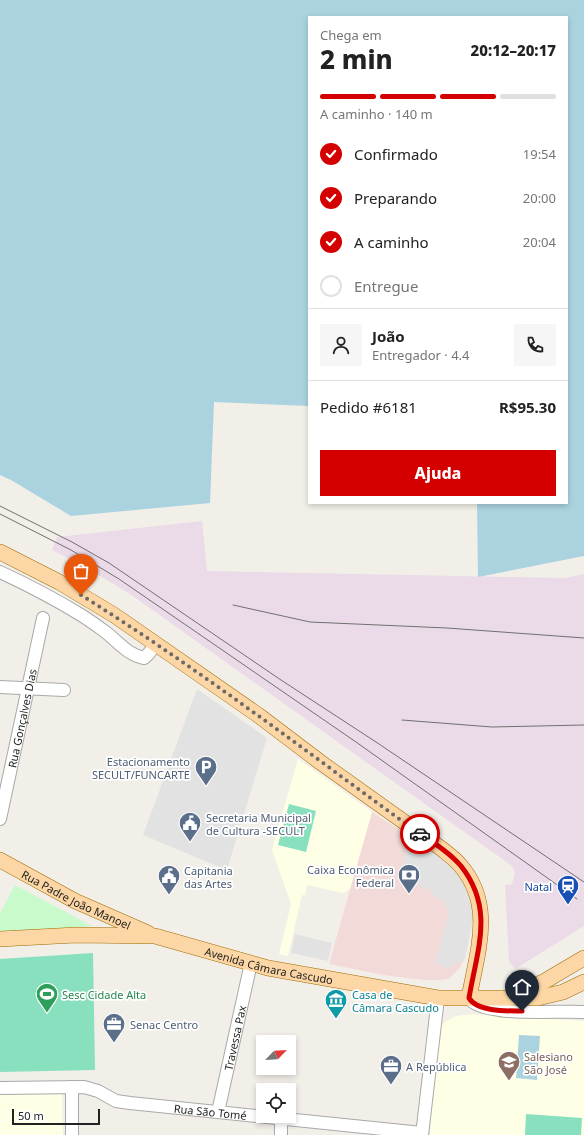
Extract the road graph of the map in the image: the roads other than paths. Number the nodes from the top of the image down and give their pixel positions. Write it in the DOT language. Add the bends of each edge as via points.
graph roads {
  1 [pos="0,552"];
  2 [pos="0,572"];
  3 [pos="43,618"];
  4 [pos="155,644"];
  5 [pos="0,687"];
  6 [pos="28,688"];
  7 [pos="64,690"];
  8 [pos="0,819"];
  9 [pos="0,860"];
  10 [pos="155,936"];
  11 [pos="0,938"];
  12 [pos="584,958"];
  13 [pos="251,964"];
  14 [pos="584,982"];
  15 [pos="438,998"];
  16 [pos="469,998"];
  17 [pos="508,998"];
  18 [pos="584,1012"];
  19 [pos="72,1087"];
  20 [pos="0,1088"];
  21 [pos="218,1112"];
  22 [pos="256,1116"];
  23 [pos="296,1120"];
  24 [pos="282,1123"];
  25 [pos="422,1134"];
  26 [pos="72,1135"];
  27 [pos="281,1135"];
  1 -- 4 [label="main road" via="59,582 114,615"];
  2 -- 4 [label="street" via="81,615 138,657 144,658 148,655"];
  3 -- 6 [label="street, Rua Gonçalves Dias"];
  4 -- 16 [label="main road" via="258,715 442,849 460,865 477,894 482,924"];
  5 -- 6 [label="street"];
  6 -- 7 [label="street"];
  6 -- 8 [label="street, Rua Gonçalves Dias"];
  9 -- 10 [label="main road, Rua Padre João Manoel" via="75,901"];
  10 -- 11 [label="main road, Avenida Câmara Cascudo" via="76,935"];
  10 -- 13 [label="main road, Avenida Câmara Cascudo"];
  12 -- 17 [label="main road" via="534,988"];
  13 -- 15 [label="main road, Avenida Câmara Cascudo"];
  13 -- 21 [label="street, Travessa Pax"];
  14 -- 17 [label="main road" via="563,992 538,998"];
  15 -- 16 [label="main road, Avenida Câmara Cascudo"];
  15 -- 25 [label="street"];
  16 -- 17 [label="main road"];
  16 -- 18 [label="street, Avenida Câmara Cascudo" via="475,1004 497,1010"];
  19 -- 20 [label="street, Rua São Tomé"];
  19 -- 21 [label="street, Rua São Tomé" via="98,1091 116,1101"];
  19 -- 26 [label="street"];
  21 -- 22 [label="street, Rua São Tomé"];
  23 -- 25 [label="street, Rua São Tomé"];
  24 -- 27 [label="street"];
}
